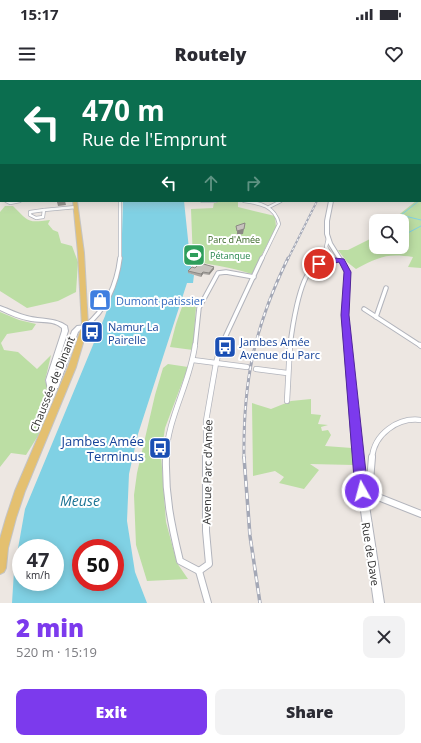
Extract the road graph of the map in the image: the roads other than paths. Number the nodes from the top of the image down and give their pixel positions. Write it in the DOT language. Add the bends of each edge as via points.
graph roads {
  1 [pos="120,202"];
  2 [pos="252,202"];
  3 [pos="279,202"];
  4 [pos="331,202"];
  5 [pos="75,204"];
  6 [pos="269,207"];
  7 [pos="44,210"];
  8 [pos="328,238"];
  9 [pos="338,260"];
  10 [pos="254,277"];
  11 [pos="386,288"];
  12 [pos="0,308"];
  13 [pos="364,309"];
  14 [pos="376,317"];
  15 [pos="85,326"];
  16 [pos="421,346"];
  17 [pos="193,360"];
  18 [pos="216,363"];
  19 [pos="247,367"];
  20 [pos="256,368"];
  21 [pos="287,373"];
  22 [pos="287,401"];
  23 [pos="421,420"];
  24 [pos="365,492"];
  25 [pos="421,514"];
  26 [pos="0,568"];
  27 [pos="199,571"];
  28 [pos="208,603"];
  29 [pos="379,603"];
  1 -- 15 [label="street" via="119,266 102,311 93,322"];
  2 -- 6 [label="street"];
  3 -- 6 [label="street"];
  4 -- 8 [label="main road, Rue de Dave" via="327,221"];
  5 -- 7 [label="street"];
  5 -- 15 [label="main road, Chaussée de Dinant"];
  6 -- 10 [label="street, Avenue Parc d'Amée" via="277,215 279,224"];
  7 -- 7 [label="street" via="30,212 30,215 43,218"];
  8 -- 9 [label="main road, Rue de Dave"];
  8 -- 9 [label="street" via="325,242 326,250"];
  9 -- 21 [label="street" via="319,264 308,272 294,318"];
  9 -- 24 [label="main road, Rue de Dave" via="346,268 348,276 345,315"];
  10 -- 17 [label="street" via="218,273 198,308"];
  10 -- 18 [label="street, Avenue Parc d'Amée" via="225,336"];
  11 -- 14 [label="street"];
  12 -- 15 [label="main road" via="24,318 60,322 65,327 49,380 50,388 56,386 75,331"];
  13 -- 14 [label="street"];
  14 -- 16 [label="street"];
  15 -- 26 [label="main road, Chaussée de Dinant" via="72,367 20,491 3,548"];
  17 -- 18 [label="street"];
  17 -- 27 [label="street" via="172,418 166,450 165,481 169,518 180,561"];
  18 -- 19 [label="street"];
  18 -- 27 [label="street, Avenue Parc d'Amée" via="206,420 206,531 209,564"];
  20 -- 21 [label="street"];
  21 -- 22 [label="street"];
  23 -- 24 [label="street" via="396,423 379,437 372,455"];
  24 -- 25 [label="street"];
  24 -- 29 [label="main road, Rue de Dave"];
  27 -- 28 [label="street"];
}
